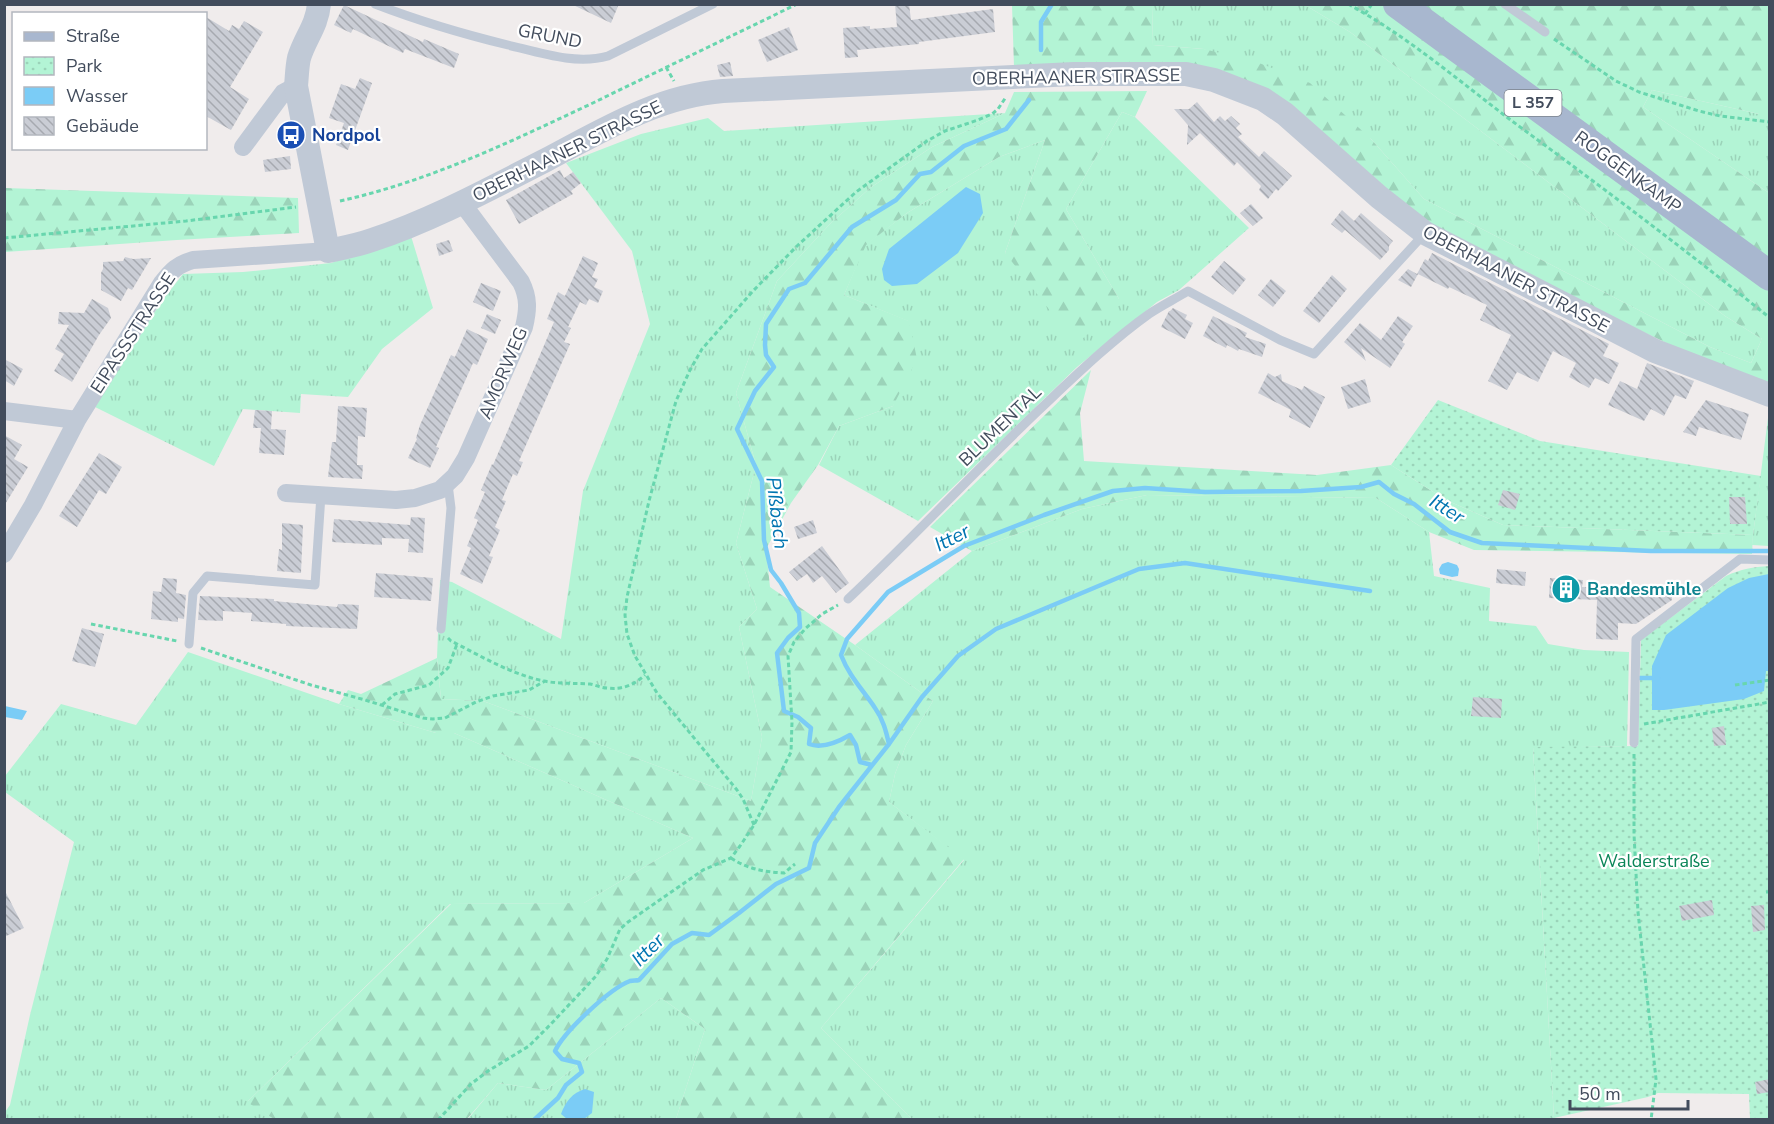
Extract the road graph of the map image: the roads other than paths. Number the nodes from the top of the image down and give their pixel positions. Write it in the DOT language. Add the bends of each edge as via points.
graph roads {
  1 [pos="319,4"];
  2 [pos="375,4"];
  3 [pos="713,4"];
  4 [pos="1398,4"];
  5 [pos="1505,4"];
  6 [pos="1545,32"];
  7 [pos="297,86"];
  8 [pos="243,147"];
  9 [pos="462,203"];
  10 [pos="1425,233"];
  11 [pos="328,251"];
  12 [pos="1770,276"];
  13 [pos="1770,395"];
  14 [pos="4,411"];
  15 [pos="77,420"];
  16 [pos="448,484"];
  17 [pos="286,493"];
  18 [pos="321,495"];
  19 [pos="4,554"];
  20 [pos="1770,560"];
  21 [pos="848,599"];
  22 [pos="441,629"];
  23 [pos="189,644"];
  24 [pos="1634,743"];
  1 -- 7 [label="street" via="315,24 300,56"];
  2 -- 3 [label="lane, GRUND" via="448,30 578,60 608,56"];
  4 -- 12 [label="main road, ROGGENKAMP / L 357"];
  5 -- 6 [label="lane"];
  7 -- 8 [label="street" via="283,93"];
  7 -- 11 [label="street"];
  9 -- 10 [label="street, OBERHAANER STRASSE" via="636,113 684,97 723,91 1074,74 1186,74 1263,99"];
  9 -- 11 [label="street, OBERHAANER STRASSE" via="371,241"];
  9 -- 16 [label="street, AMORWEG" via="521,282 528,302 524,327 485,416 466,459"];
  10 -- 13 [label="street, OBERHAANER STRASSE" via="1655,351"];
  10 -- 21 [label="lane, BLUMENTAL" via="1314,354 1188,291 1148,315 1054,396"];
  11 -- 15 [label="street, EIPASSSTRASSE" via="193,260 172,269"];
  14 -- 15 [label="street"];
  15 -- 19 [label="street, EIPASSSTRASSE"];
  16 -- 18 [label="street, AMORWEG" via="434,493 396,500"];
  16 -- 22 [label="lane" via="450,508"];
  17 -- 18 [label="street, AMORWEG"];
  18 -- 23 [label="lane" via="315,585 207,576 193,593"];
  20 -- 24 [label="lane" via="1740,560 1636,639"];
}
